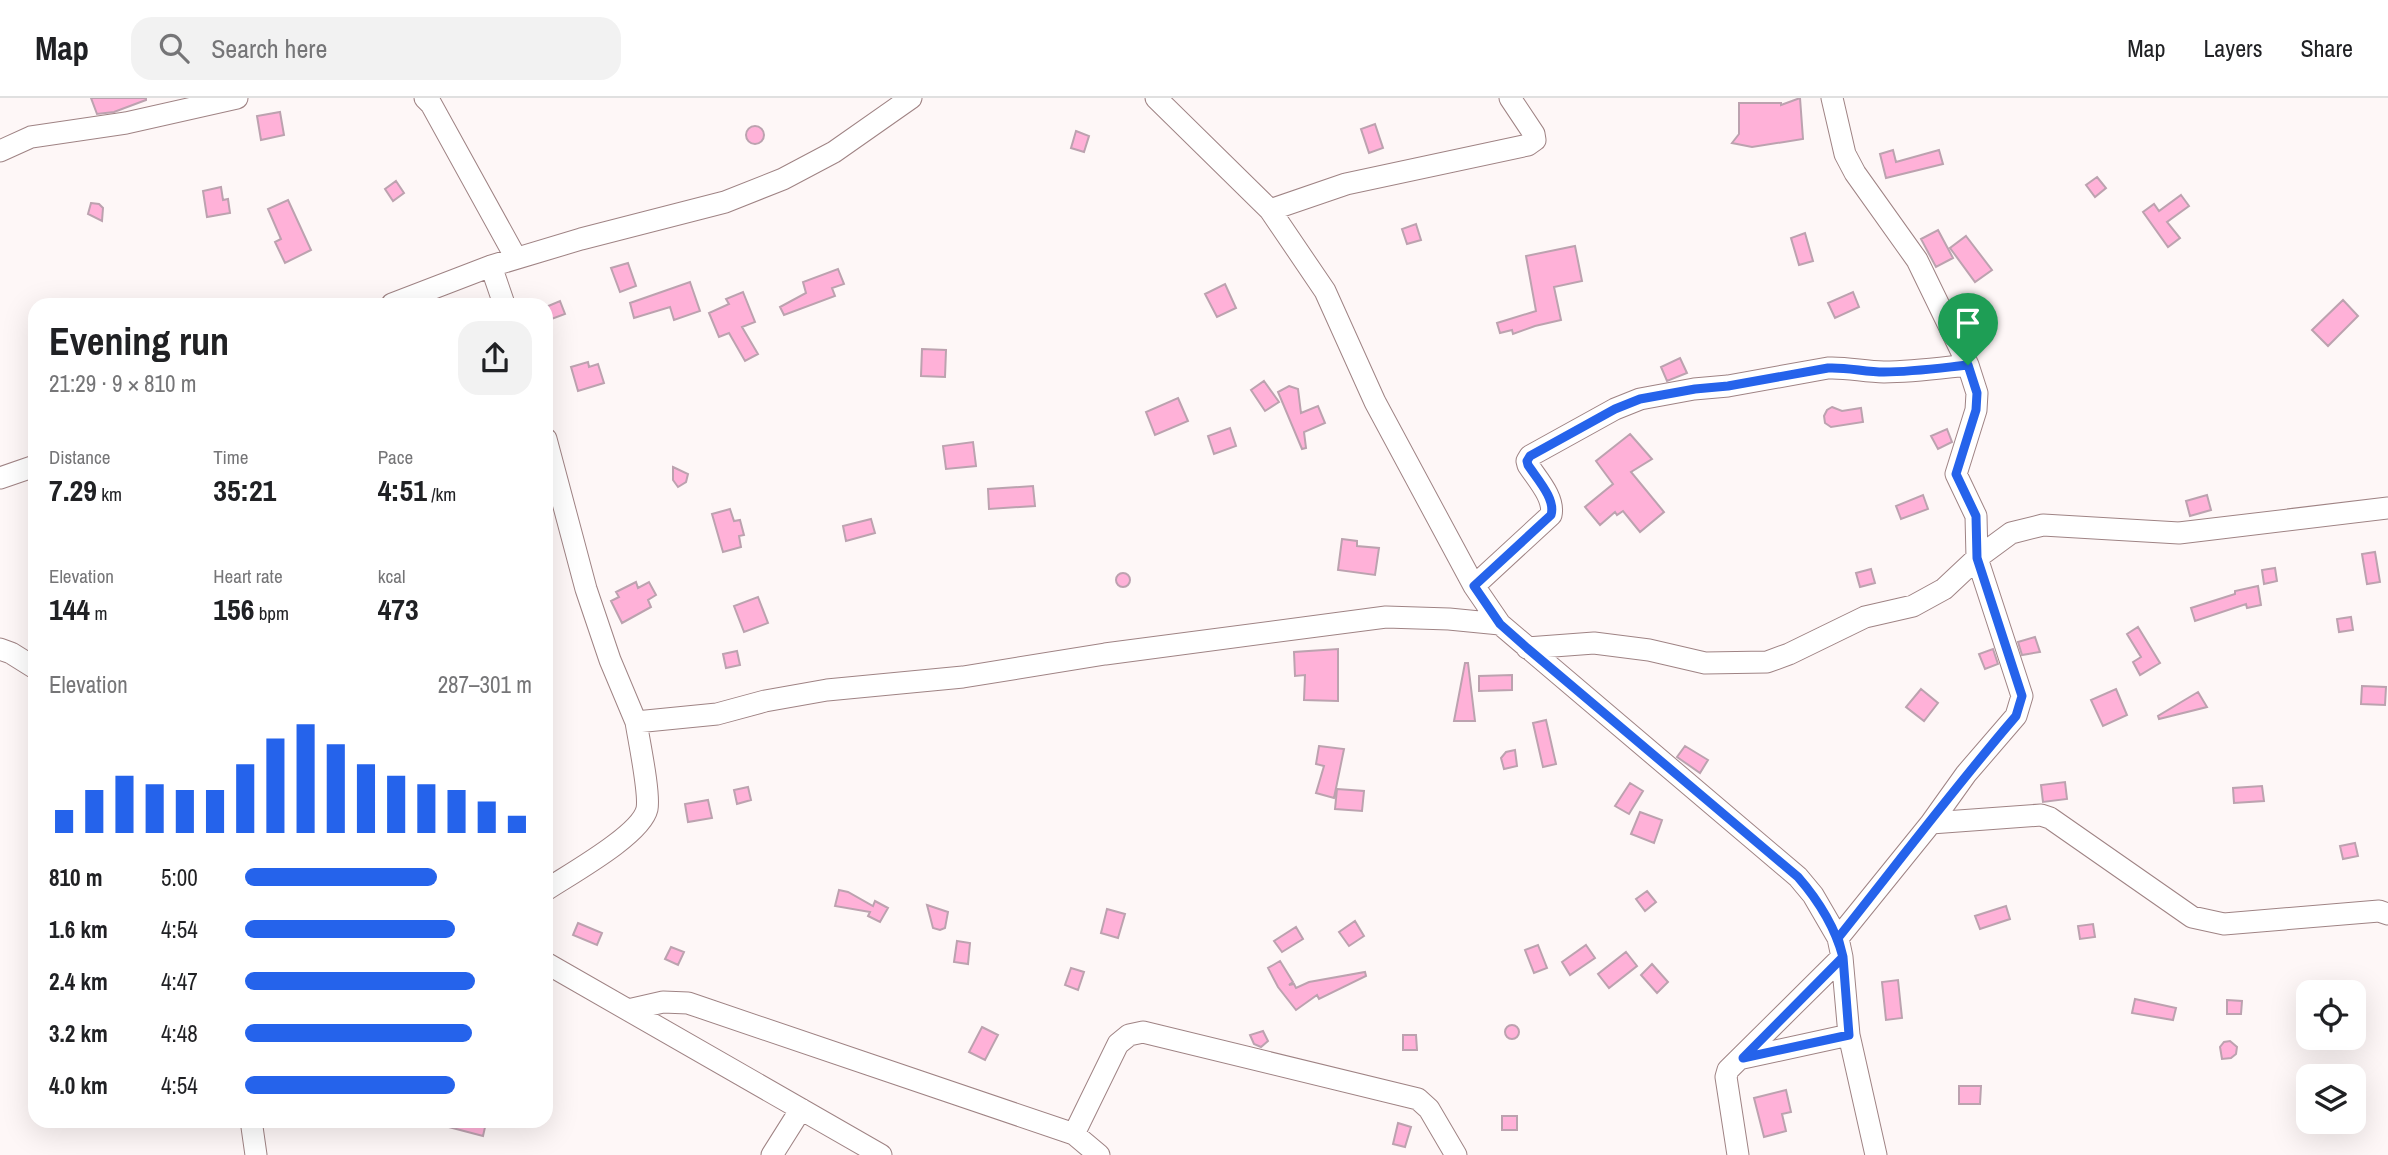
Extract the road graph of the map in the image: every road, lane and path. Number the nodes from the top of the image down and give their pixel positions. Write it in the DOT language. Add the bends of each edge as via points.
graph roads {
  1 [pos="237,98"];
  2 [pos="425,98"];
  3 [pos="911,98"];
  4 [pos="1156,98"];
  5 [pos="1510,98"];
  6 [pos="1832,98"];
  7 [pos="0,151"];
  8 [pos="1270,210"];
  9 [pos="516,258"];
  10 [pos="491,266"];
  11 [pos="408,298"];
  12 [pos="502,298"];
  13 [pos="1968,365"];
  14 [pos="553,465"];
  15 [pos="28,468"];
  16 [pos="0,478"];
  17 [pos="2388,508"];
  18 [pos="1977,558"];
  19 [pos="1474,586"];
  20 [pos="1500,624"];
  21 [pos="1527,648"];
  22 [pos="0,649"];
  23 [pos="28,664"];
  24 [pos="636,722"];
  25 [pos="1931,823"];
  26 [pos="553,885"];
  27 [pos="2388,914"];
  28 [pos="1840,948"];
  29 [pos="553,967"];
  30 [pos="628,1010"];
  31 [pos="1849,1035"];
  32 [pos="1743,1058"];
  33 [pos="801,1110"];
  34 [pos="252,1128"];
  35 [pos="1074,1134"];
  36 [pos="256,1155"];
  37 [pos="772,1155"];
  38 [pos="881,1155"];
  39 [pos="1099,1155"];
  40 [pos="1456,1155"];
  41 [pos="1738,1155"];
  42 [pos="1876,1155"];
  1 -- 7 [label="street" via="126,123 31,137"];
  2 -- 9 [label="street"];
  3 -- 9 [label="street" via="834,152 782,179 725,202"];
  4 -- 8 [label="street"];
  5 -- 8 [label="street" via="1534,134 1535,140 1528,145 1346,184"];
  6 -- 13 [label="street" via="1845,154 1917,260"];
  8 -- 19 [label="street" via="1325,291 1375,402"];
  9 -- 10 [label="street"];
  10 -- 11 [label="street"];
  10 -- 12 [label="street"];
  13 -- 18 [label="street" via="1977,393 1976,410 1956,474 1976,516"];
  13 -- 19 [label="street" via="1882,372 1828,368 1640,399 1615,409 1530,456 1528,465 1551,501 1551,515"];
  14 -- 24 [label="street" via="586,589"];
  15 -- 16 [label="street"];
  17 -- 18 [label="street" via="2179,533 2043,525 2011,533"];
  18 -- 21 [label="street" via="1944,590 1913,606 1864,617 1766,662 1706,663 1594,643"];
  18 -- 25 [label="street" via="2022,696 2016,716"];
  19 -- 20 [label="street"];
  20 -- 21 [label="street"];
  20 -- 24 [label="street" via="1386,617 963,677 827,690 717,713"];
  21 -- 28 [label="street" via="1798,877 1813,895"];
  22 -- 23 [label="street"];
  24 -- 26 [label="street" via="647,806 643,820 626,837"];
  25 -- 27 [label="street" via="2050,818 2192,917 2206,922"];
  25 -- 28 [label="street"];
  28 -- 31 [label="street"];
  28 -- 32 [label="street"];
  29 -- 30 [label="street"];
  30 -- 33 [label="street"];
  30 -- 35 [label="street" via="663,1002 688,1003"];
  31 -- 32 [label="street"];
  31 -- 42 [label="street"];
  32 -- 41 [label="street" via="1726,1077"];
  33 -- 37 [label="street"];
  33 -- 38 [label="street"];
  34 -- 36 [label="street"];
  35 -- 39 [label="street"];
  35 -- 40 [label="street" via="1118,1044 1143,1032 1418,1099"];
}
